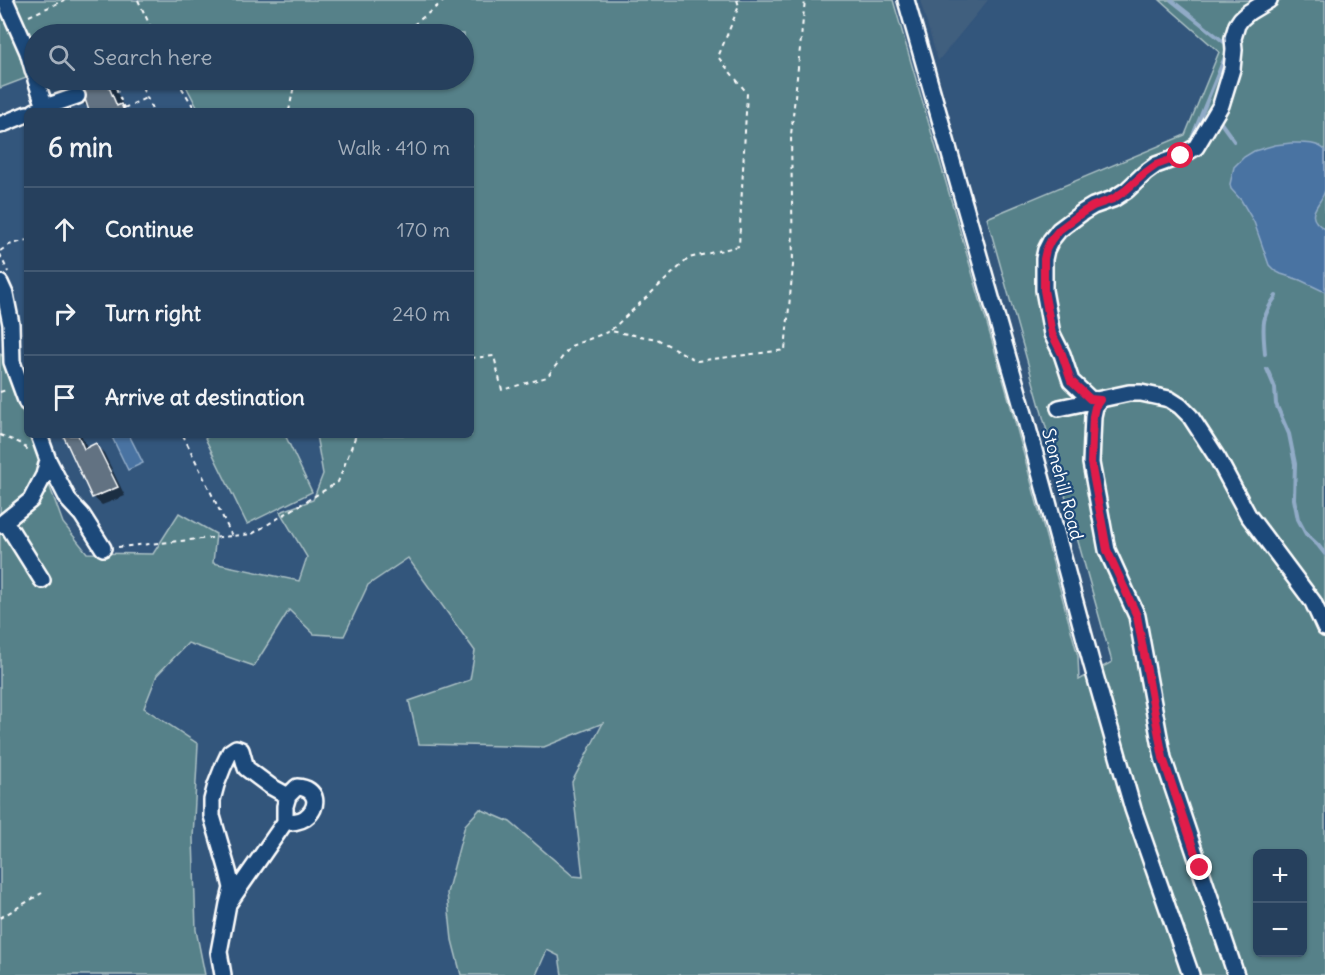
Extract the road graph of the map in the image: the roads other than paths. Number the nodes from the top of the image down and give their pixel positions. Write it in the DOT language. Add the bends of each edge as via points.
graph roads {
  1 [pos="5,0"];
  2 [pos="906,0"];
  3 [pos="1269,0"];
  4 [pos="24,43"];
  5 [pos="37,90"];
  6 [pos="77,96"];
  7 [pos="40,108"];
  8 [pos="43,108"];
  9 [pos="24,115"];
  10 [pos="0,125"];
  11 [pos="0,283"];
  12 [pos="24,395"];
  13 [pos="1100,400"];
  14 [pos="1059,408"];
  15 [pos="40,438"];
  16 [pos="48,460"];
  17 [pos="1234,502"];
  18 [pos="3,523"];
  19 [pos="1257,537"];
  20 [pos="103,548"];
  21 [pos="42,580"];
  22 [pos="1325,628"];
  23 [pos="288,795"];
  24 [pos="285,822"];
  25 [pos="228,904"];
  26 [pos="223,975"];
  27 [pos="1191,975"];
  28 [pos="1236,975"];
  1 -- 4 [label="street"];
  2 -- 27 [label="street, Stonehill Road" via="1133,809"];
  3 -- 13 [label="street" via="1237,25 1232,69 1221,105 1196,147 1156,165 1113,199 1083,212 1059,230 1046,250 1044,290 1052,334 1071,381 1090,399"];
  5 -- 7 [label="street"];
  6 -- 8 [label="street"];
  9 -- 10 [label="street"];
  11 -- 12 [label="street" via="11,324 12,362"];
  13 -- 14 [label="street"];
  13 -- 22 [label="street" via="1130,393 1155,395 1169,399 1190,416 1248,515 1313,602"];
  13 -- 28 [label="street" via="1093,416 1091,463 1107,550 1137,616 1163,758"];
  15 -- 16 [label="street"];
  16 -- 18 [label="street" via="31,500"];
  16 -- 20 [label="street" via="69,501"];
  17 -- 19 [label="street"];
  18 -- 21 [label="street"];
  23 -- 24 [label="street"];
  23 -- 24 [label="street" via="297,787 314,793 315,799 305,818"];
  23 -- 25 [label="street" via="246,768 241,750 230,752 212,800 212,816 232,888"];
  24 -- 25 [label="street"];
  25 -- 26 [label="street" via="219,952"];
}
